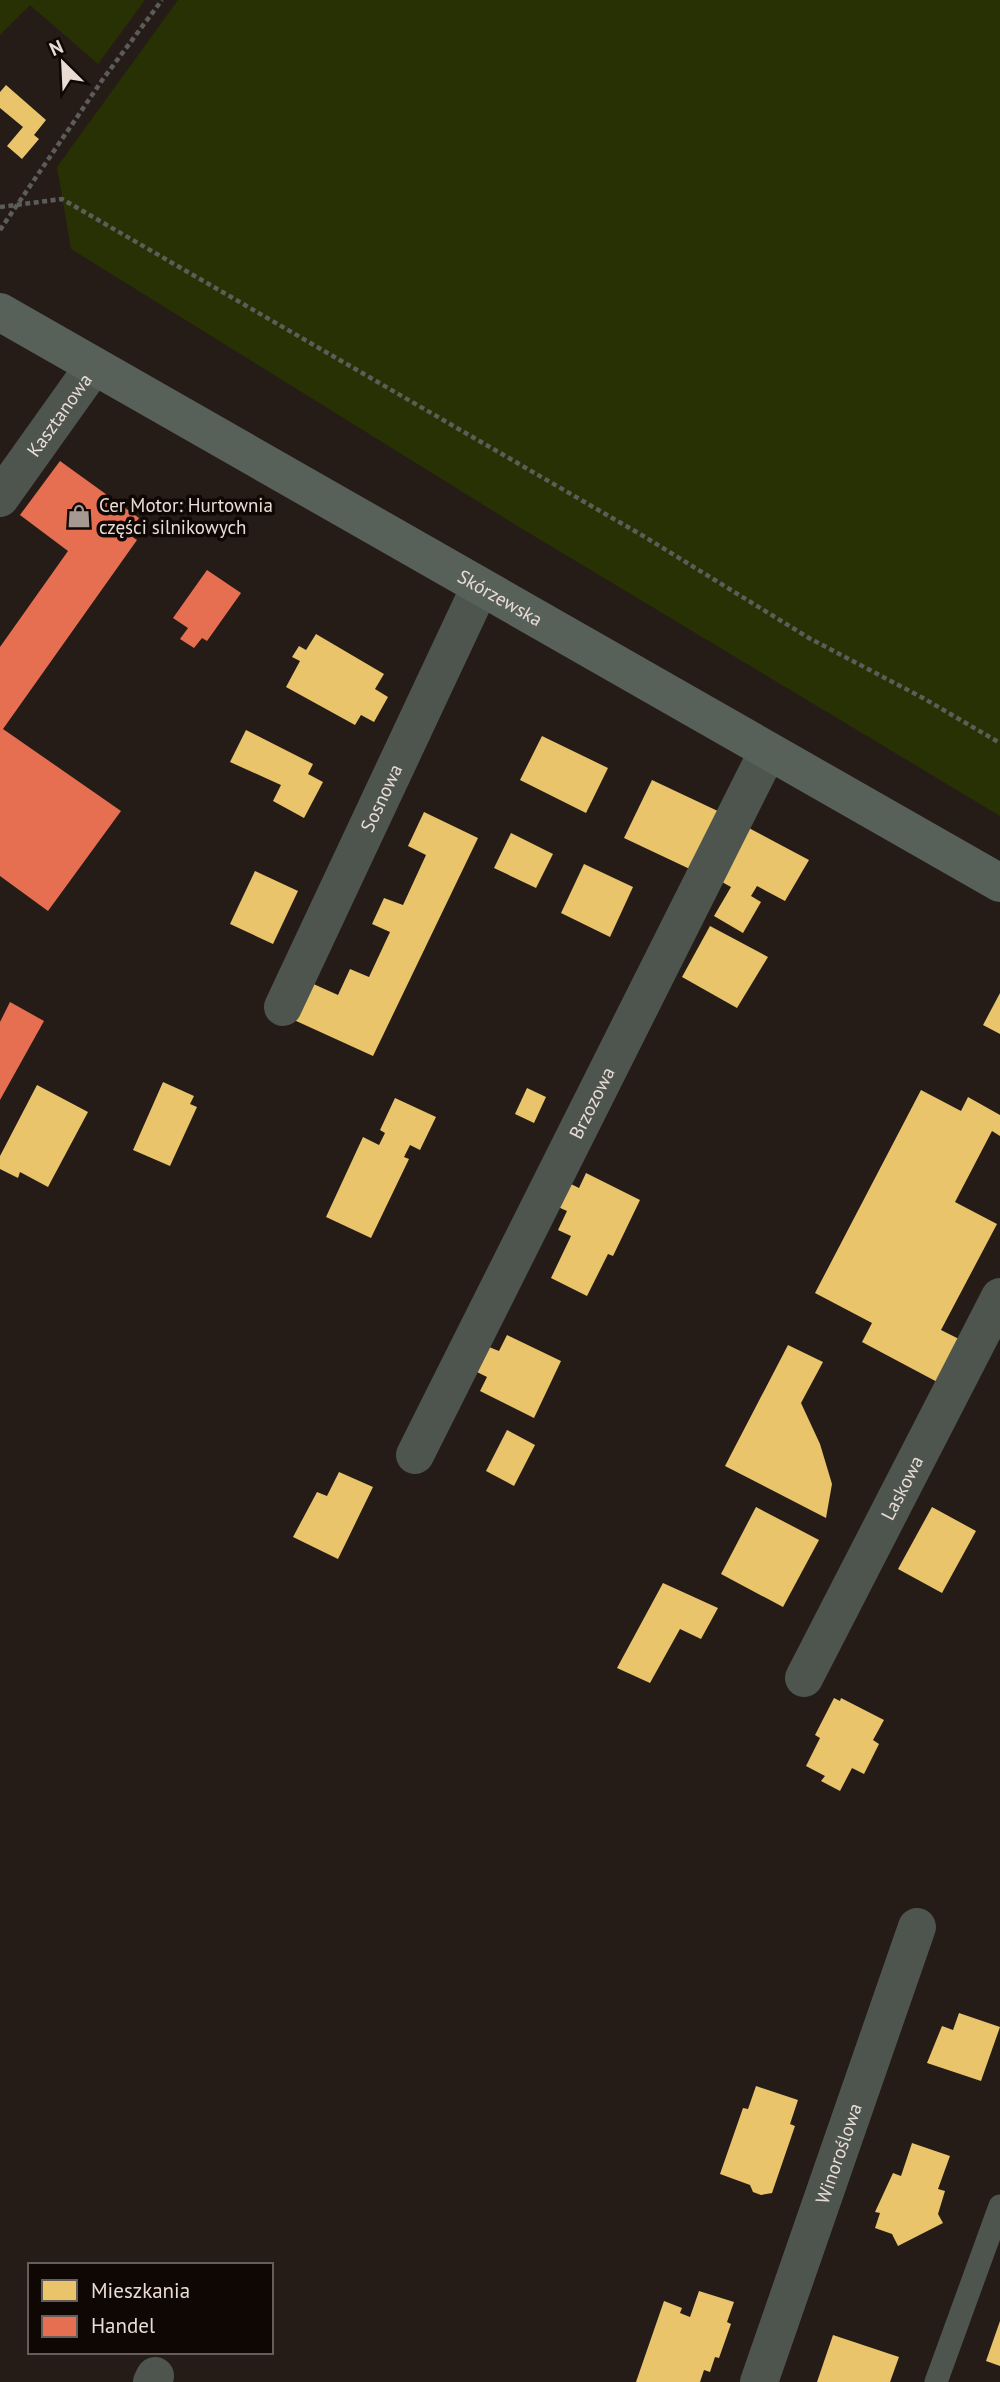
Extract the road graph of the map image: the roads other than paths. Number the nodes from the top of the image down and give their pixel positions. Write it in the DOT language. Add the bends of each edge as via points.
graph roads {
  1 [pos="0,312"];
  2 [pos="94,366"];
  3 [pos="0,498"];
  4 [pos="480,587"];
  5 [pos="768,751"];
  6 [pos="1000,883"];
  7 [pos="283,1007"];
  8 [pos="1000,1297"];
  9 [pos="415,1455"];
  10 [pos="804,1678"];
  11 [pos="918,1927"];
  12 [pos="1000,2206"];
  13 [pos="759,2382"];
  14 [pos="936,2382"];
  1 -- 2 [label="street, Skórzewska"];
  2 -- 3 [label="street, Kasztanowa"];
  2 -- 4 [label="street, Skórzewska"];
  4 -- 5 [label="street, Skórzewska"];
  4 -- 7 [label="street, Sosnowa"];
  5 -- 6 [label="street, Skórzewska"];
  5 -- 9 [label="street, Brzozowa"];
  8 -- 10 [label="street, Laskowa"];
  11 -- 13 [label="street, Winoroślowa"];
  12 -- 14 [label="lane"];
}
